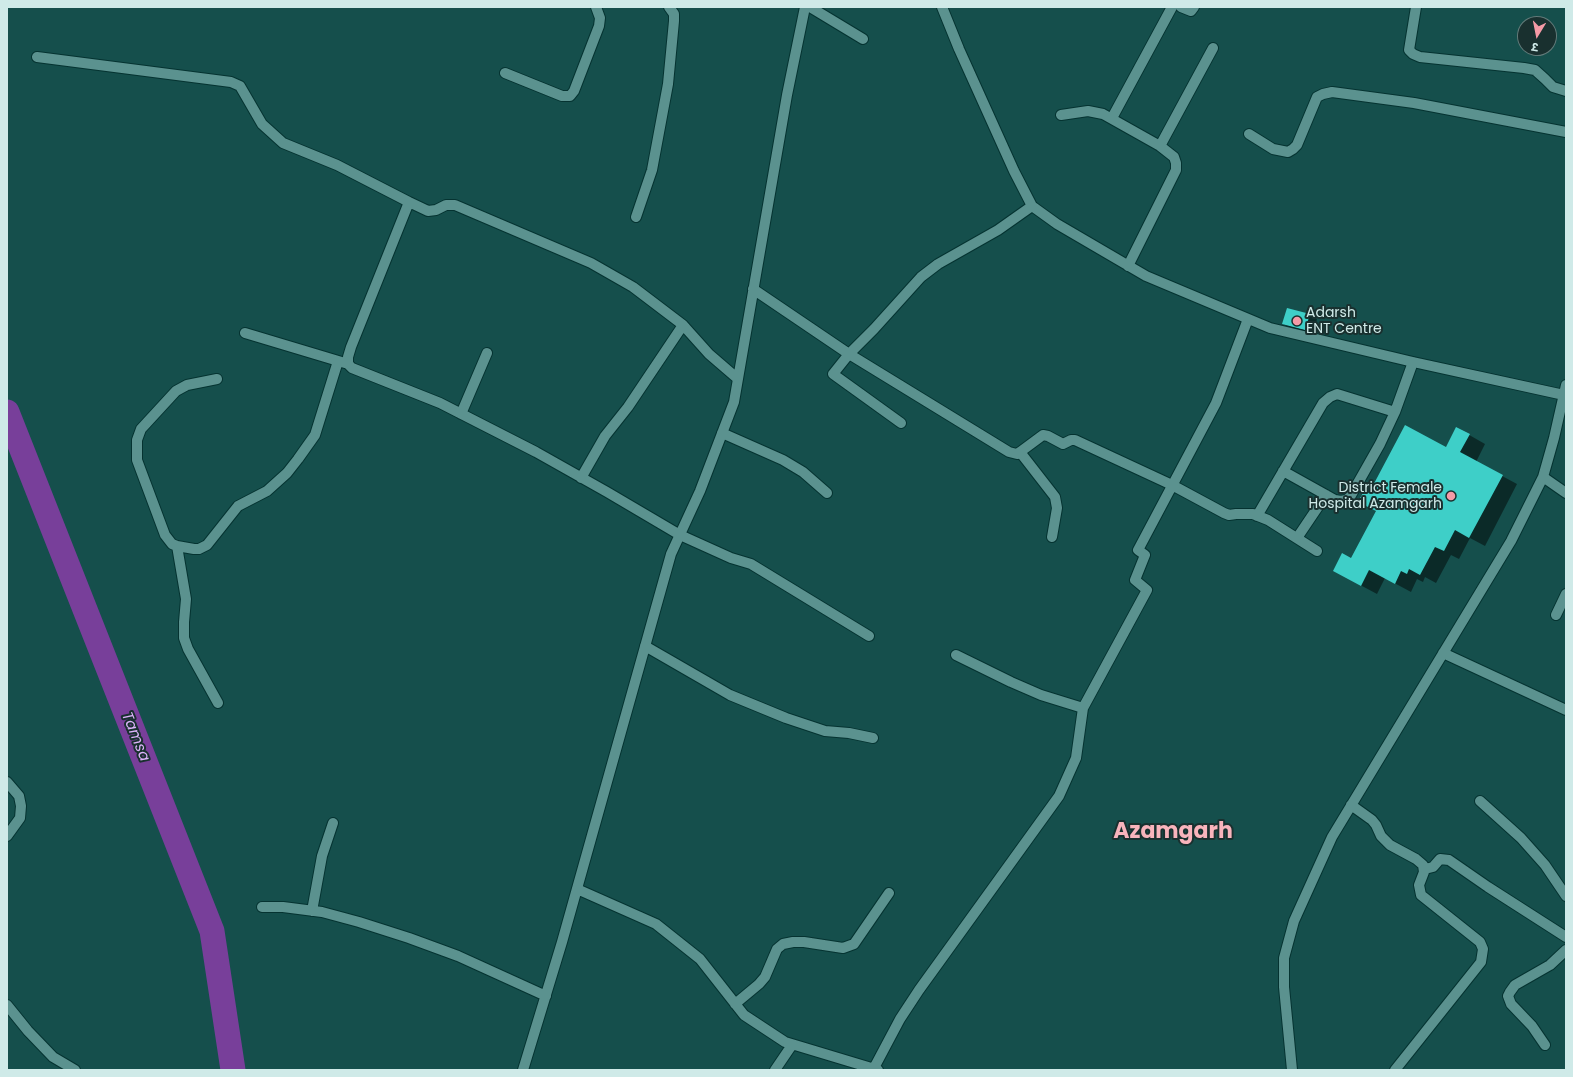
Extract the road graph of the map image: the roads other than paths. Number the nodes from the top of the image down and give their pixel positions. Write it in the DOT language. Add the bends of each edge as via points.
graph roads {
  1 [pos="596,7"];
  2 [pos="669,7"];
  3 [pos="805,7"];
  4 [pos="810,7"];
  5 [pos="942,7"];
  6 [pos="1172,7"];
  7 [pos="1181,7"];
  8 [pos="1194,7"];
  9 [pos="1416,7"];
  10 [pos="863,39"];
  11 [pos="1212,48"];
  12 [pos="37,57"];
  13 [pos="505,73"];
  14 [pos="1566,91"];
  15 [pos="1061,115"];
  16 [pos="1112,118"];
  17 [pos="1566,132"];
  18 [pos="1249,134"];
  19 [pos="1160,146"];
  20 [pos="408,202"];
  21 [pos="1032,206"];
  22 [pos="636,217"];
  23 [pos="1128,266"];
  24 [pos="753,289"];
  25 [pos="1248,319"];
  26 [pos="683,325"];
  27 [pos="245,334"];
  28 [pos="487,353"];
  29 [pos="849,354"];
  30 [pos="338,361"];
  31 [pos="1412,362"];
  32 [pos="348,364"];
  33 [pos="738,378"];
  34 [pos="217,379"];
  35 [pos="1565,390"];
  36 [pos="1395,412"];
  37 [pos="461,414"];
  38 [pos="901,423"];
  39 [pos="722,433"];
  40 [pos="1020,452"];
  41 [pos="1283,471"];
  42 [pos="1543,477"];
  43 [pos="581,478"];
  44 [pos="1172,485"];
  45 [pos="827,493"];
  46 [pos="1566,493"];
  47 [pos="1326,495"];
  48 [pos="1257,516"];
  49 [pos="680,536"];
  50 [pos="1052,537"];
  51 [pos="1297,538"];
  52 [pos="177,546"];
  53 [pos="1317,551"];
  54 [pos="1566,594"];
  55 [pos="1556,615"];
  56 [pos="869,636"];
  57 [pos="645,646"];
  58 [pos="1443,653"];
  59 [pos="956,654"];
  60 [pos="218,703"];
  61 [pos="1083,708"];
  62 [pos="1566,710"];
  63 [pos="873,738"];
  64 [pos="7,782"];
  65 [pos="1480,801"];
  66 [pos="1351,804"];
  67 [pos="333,823"];
  68 [pos="7,836"];
  69 [pos="1425,869"];
  70 [pos="577,889"];
  71 [pos="889,893"];
  72 [pos="1566,896"];
  73 [pos="262,907"];
  74 [pos="312,911"];
  75 [pos="1566,937"];
  76 [pos="1566,950"];
  77 [pos="546,996"];
  78 [pos="735,1004"];
  79 [pos="7,1005"];
  80 [pos="792,1044"];
  81 [pos="1545,1045"];
  82 [pos="876,1069"];
  83 [pos="75,1070"];
  84 [pos="523,1070"];
  85 [pos="775,1070"];
  86 [pos="1292,1070"];
  87 [pos="1395,1070"];
  1 -- 13 [label="street" via="600,18 599,26 570,96 562,96"];
  2 -- 22 [label="street" via="674,14 674,21 668,84 652,170"];
  3 -- 24 [label="street"];
  4 -- 10 [label="street"];
  5 -- 21 [label="street"];
  6 -- 16 [label="street"];
  7 -- 8 [label="street" via="1191,11"];
  9 -- 14 [label="street" via="1409,50 1413,54 1420,57 1534,70 1553,87"];
  11 -- 19 [label="street"];
  12 -- 20 [label="street" via="231,82 240,86 262,124 283,143 337,165"];
  15 -- 16 [label="street" via="1088,111"];
  16 -- 19 [label="street"];
  17 -- 18 [label="street" via="1414,103 1332,92 1317,97 1297,144 1288,152 1273,149"];
  19 -- 23 [label="street" via="1174,157 1176,170"];
  20 -- 26 [label="street" via="432,211 446,205 455,205 591,263 633,287"];
  20 -- 32 [label="street" via="351,347"];
  21 -- 23 [label="street" via="1057,224"];
  21 -- 29 [label="street" via="998,230 930,270"];
  23 -- 25 [label="street"];
  24 -- 29 [label="street"];
  24 -- 33 [label="street"];
  25 -- 31 [label="street" via="1270,328"];
  25 -- 44 [label="street" via="1216,403"];
  26 -- 33 [label="street" via="709,354"];
  26 -- 43 [label="street" via="628,407 605,436"];
  27 -- 30 [label="street"];
  28 -- 37 [label="street"];
  29 -- 38 [label="street" via="833,374"];
  29 -- 40 [label="street" via="1009,452"];
  30 -- 32 [label="street"];
  30 -- 52 [label="street" via="315,435 287,473 267,491 238,506 203,547 194,549"];
  31 -- 35 [label="street"];
  31 -- 36 [label="street"];
  32 -- 37 [label="street" via="358,372 408,390"];
  33 -- 39 [label="street" via="734,402"];
  34 -- 52 [label="street" via="187,385 176,391 138,434 137,460 165,535"];
  35 -- 42 [label="street"];
  36 -- 41 [label="street" via="1337,394 1330,397 1323,403"];
  36 -- 47 [label="street" via="1350,497 1341,501"];
  37 -- 43 [label="street"];
  39 -- 45 [label="street" via="783,460 803,472"];
  39 -- 49 [label="street"];
  40 -- 44 [label="street" via="1043,435 1063,444 1075,440"];
  40 -- 50 [label="street" via="1056,497 1058,508"];
  41 -- 47 [label="street"];
  41 -- 48 [label="street"];
  42 -- 46 [label="street"];
  42 -- 58 [label="street" via="1511,541"];
  43 -- 49 [label="street"];
  44 -- 48 [label="street" via="1224,514 1243,513"];
  44 -- 61 [label="street" via="1138,550 1145,555 1135,580 1147,590"];
  47 -- 51 [label="street"];
  48 -- 51 [label="street"];
  49 -- 56 [label="street" via="751,564"];
  49 -- 57 [label="street" via="671,554"];
  51 -- 53 [label="street"];
  52 -- 60 [label="street" via="186,594 184,638"];
  54 -- 55 [label="street"];
  57 -- 63 [label="street" via="730,694 786,718 825,731"];
  57 -- 70 [label="street"];
  58 -- 62 [label="street"];
  58 -- 66 [label="street"];
  59 -- 61 [label="street" via="1041,695"];
  61 -- 82 [label="street" via="1076,758 1059,796 919,990 900,1019"];
  64 -- 68 [label="street" via="19,796 21,806 20,818"];
  65 -- 72 [label="street" via="1545,865"];
  66 -- 69 [label="street" via="1376,824 1381,836 1390,845 1416,860"];
  66 -- 86 [label="street" via="1332,836 1294,921 1284,958 1284,987"];
  67 -- 74 [label="street" via="322,856"];
  69 -- 75 [label="street" via="1433,867 1440,859 1449,860"];
  69 -- 87 [label="street" via="1419,885 1421,895 1480,942 1483,957"];
  70 -- 77 [label="street"];
  70 -- 78 [label="street" via="656,924 700,959"];
  71 -- 78 [label="street" via="854,944 843,948 804,942 783,944 777,949 765,977"];
  73 -- 74 [label="street"];
  74 -- 77 [label="street" via="359,922 431,945"];
  76 -- 81 [label="street" via="1550,965 1515,985 1508,996 1511,1004 1532,1026"];
  77 -- 84 [label="street"];
  78 -- 80 [label="street" via="744,1016"];
  79 -- 83 [label="street" via="53,1057"];
  80 -- 82 [label="street"];
  80 -- 85 [label="street"];
}
